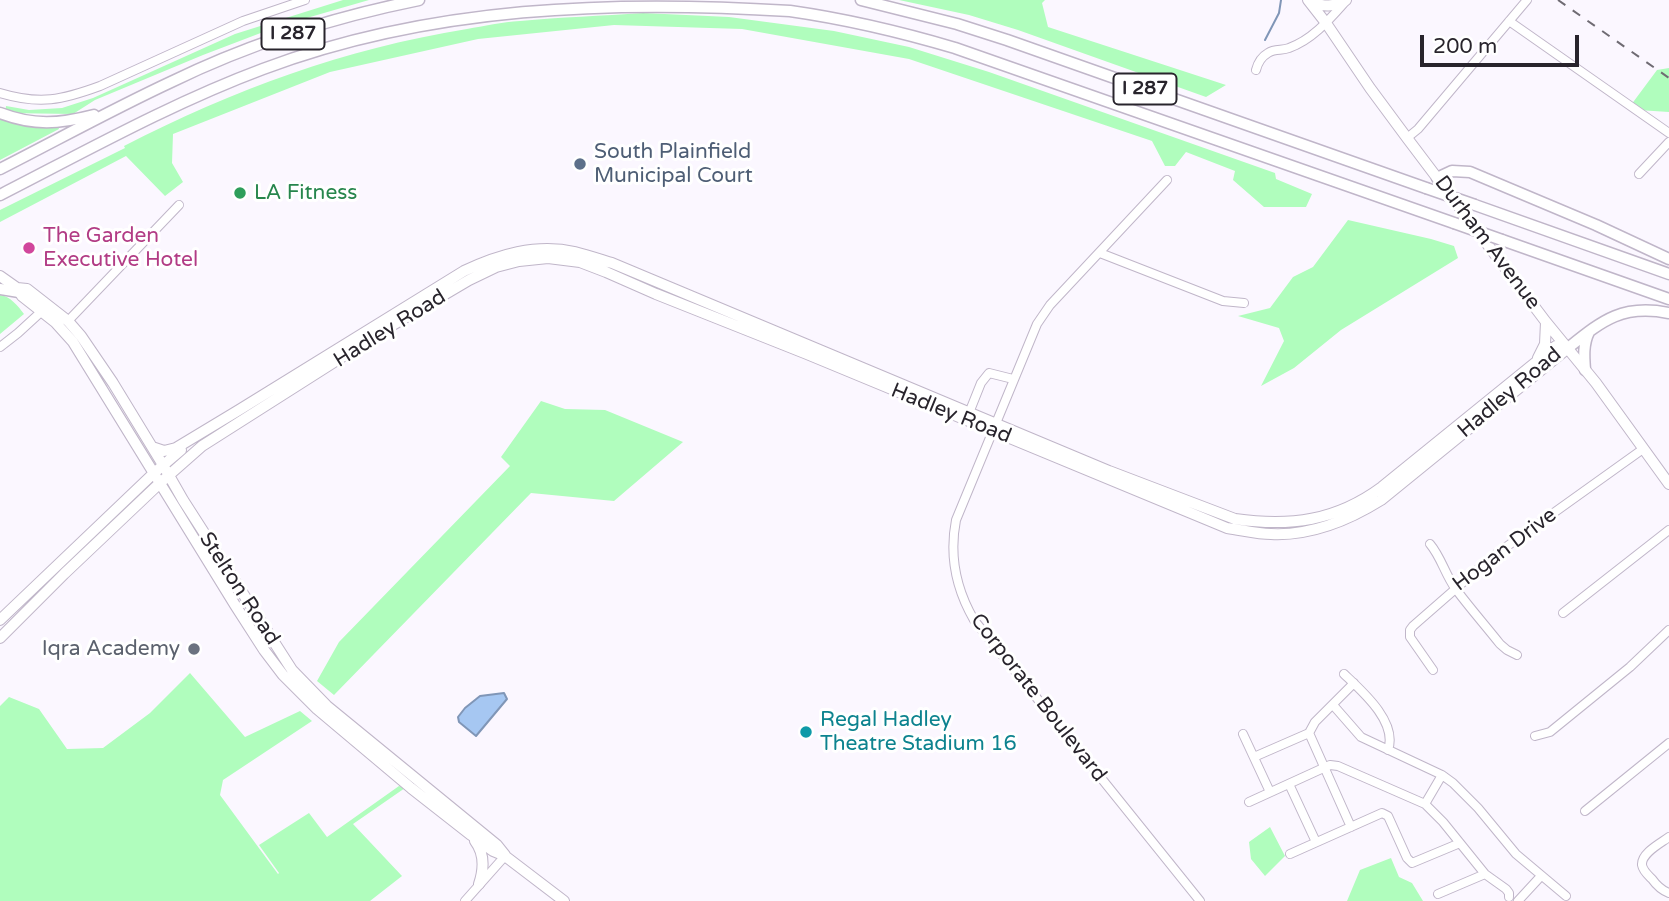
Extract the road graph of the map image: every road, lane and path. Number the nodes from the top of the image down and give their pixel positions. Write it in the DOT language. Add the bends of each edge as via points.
graph roads {
  1 [pos="304,0"];
  2 [pos="419,0"];
  3 [pos="861,0"];
  4 [pos="1346,0"];
  5 [pos="1527,0"];
  6 [pos="1308,1"];
  7 [pos="1509,21"];
  8 [pos="1326,23"];
  9 [pos="1256,70"];
  10 [pos="0,93"];
  11 [pos="114,110"];
  12 [pos="0,113"];
  13 [pos="1669,133"];
  14 [pos="1407,138"];
  15 [pos="1669,142"];
  16 [pos="0,169"];
  17 [pos="1639,174"];
  18 [pos="1437,178"];
  19 [pos="1167,180"];
  20 [pos="0,195"];
  21 [pos="179,205"];
  22 [pos="1100,253"];
  23 [pos="1669,259"];
  24 [pos="609,267"];
  25 [pos="1669,274"];
  26 [pos="0,276"];
  27 [pos="0,289"];
  28 [pos="18,290"];
  29 [pos="1669,299"];
  30 [pos="1244,303"];
  31 [pos="42,311"];
  32 [pos="1669,313"];
  33 [pos="68,321"];
  34 [pos="1546,322"];
  35 [pos="1591,329"];
  36 [pos="0,347"];
  37 [pos="1568,348"];
  38 [pos="1535,362"];
  39 [pos="1585,370"];
  40 [pos="1013,379"];
  41 [pos="969,412"];
  42 [pos="994,427"];
  43 [pos="200,433"];
  44 [pos="152,447"];
  45 [pos="1643,449"];
  46 [pos="166,470"];
  47 [pos="154,473"];
  48 [pos="160,483"];
  49 [pos="1669,484"];
  50 [pos="1669,530"];
  51 [pos="1430,544"];
  52 [pos="1455,588"];
  53 [pos="1563,612"];
  54 [pos="0,620"];
  55 [pos="1669,630"];
  56 [pos="0,638"];
  57 [pos="1517,655"];
  58 [pos="1433,670"];
  59 [pos="1344,674"];
  60 [pos="1354,683"];
  61 [pos="1333,705"];
  62 [pos="1309,733"];
  63 [pos="1243,734"];
  64 [pos="1535,736"];
  65 [pos="1669,743"];
  66 [pos="1388,750"];
  67 [pos="1254,757"];
  68 [pos="1325,767"];
  69 [pos="1442,775"];
  70 [pos="1289,784"];
  71 [pos="1269,792"];
  72 [pos="1249,802"];
  73 [pos="1425,804"];
  74 [pos="1585,811"];
  75 [pos="1351,827"];
  76 [pos="471,835"];
  77 [pos="1669,837"];
  78 [pos="1316,842"];
  79 [pos="1460,843"];
  80 [pos="1290,854"];
  81 [pos="505,856"];
  82 [pos="1485,874"];
  83 [pos="1541,876"];
  84 [pos="479,884"];
  85 [pos="1669,893"];
  86 [pos="1438,894"];
  87 [pos="1566,896"];
  88 [pos="1528,898"];
  89 [pos="1513,900"];
  90 [pos="465,901"];
  91 [pos="564,901"];
  92 [pos="1199,901"];
  1 -- 10 [label="street" via="243,21 78,94 40,101"];
  2 -- 11 [label="highway, I 287" via="254,47"];
  3 -- 25 [label="highway, I 287, bridge" via="1007,40"];
  4 -- 6 [label="main road" via="1327,7"];
  4 -- 8 [label="street"];
  5 -- 7 [label="street"];
  6 -- 8 [label="main road, Durham Avenue"];
  7 -- 13 [label="street"];
  7 -- 14 [label="street"];
  8 -- 9 [label="street" via="1290,48 1267,53"];
  8 -- 14 [label="main road, Durham Avenue"];
  11 -- 12 [label="highway" via="53,123"];
  11 -- 16 [label="highway, I 287"];
  14 -- 18 [label="main road, Durham Avenue"];
  15 -- 17 [label="street"];
  18 -- 23 [label="highway" via="1470,172"];
  18 -- 34 [label="main road, Durham Avenue"];
  19 -- 22 [label="street, Corporate Boulevard"];
  20 -- 29 [label="highway, I 287, bridge" via="195,96 337,44 492,11 587,2 751,6 865,24 988,58"];
  21 -- 33 [label="street"];
  22 -- 30 [label="street" via="1223,301"];
  22 -- 40 [label="street, Corporate Boulevard" via="1050,304"];
  24 -- 41 [label="main road, Hadley Road"];
  24 -- 42 [label="main road, Hadley Road" via="656,294"];
  24 -- 43 [label="main road, Hadley Road" via="572,251 547,249 490,259"];
  24 -- 46 [label="main road, Hadley Road" via="548,258 496,267 419,309"];
  26 -- 28 [label="main road, Stelton Road"];
  27 -- 28 [label="highway"];
  28 -- 31 [label="main road, Stelton Road"];
  28 -- 33 [label="main road, Stelton Road" via="27,289"];
  31 -- 36 [label="street"];
  31 -- 47 [label="main road, Stelton Road" via="73,342"];
  32 -- 35 [label="highway" via="1623,313"];
  33 -- 44 [label="main road, Stelton Road"];
  34 -- 37 [label="main road, Durham Avenue"];
  34 -- 38 [label="main road" via="1545,344"];
  35 -- 37 [label="highway"];
  35 -- 39 [label="highway" via="1585,341"];
  37 -- 38 [label="main road, Hadley Road" via="1556,346"];
  37 -- 39 [label="main road, Durham Avenue"];
  37 -- 42 [label="main road, Hadley Road" via="1381,500 1330,525 1301,532 1272,534 1227,528"];
  38 -- 42 [label="main road, Hadley Road" via="1375,492 1323,517 1286,523 1235,519"];
  39 -- 45 [label="main road, Durham Avenue"];
  40 -- 41 [label="street" via="989,373"];
  40 -- 42 [label="street, Corporate Boulevard"];
  41 -- 42 [label="main road, Hadley Road"];
  42 -- 92 [label="street, Corporate Boulevard" via="953,534 963,603"];
  43 -- 44 [label="main road, Hadley Road" via="170,450"];
  43 -- 46 [label="main road, Hadley Road"];
  44 -- 46 [label="main road, Stelton Road"];
  45 -- 49 [label="main road, Durham Avenue"];
  45 -- 52 [label="street, Hogan Drive"];
  46 -- 47 [label="main road, Hadley Road"];
  46 -- 48 [label="main road, Hadley Road"];
  46 -- 81 [label="main road, Stelton Road" via="292,670 327,706"];
  47 -- 48 [label="main road, Stelton Road"];
  47 -- 54 [label="main road, Hadley Road"];
  48 -- 56 [label="main road, Hadley Road"];
  48 -- 76 [label="main road, Stelton Road" via="283,675 317,709"];
  50 -- 53 [label="street"];
  51 -- 52 [label="street"];
  52 -- 57 [label="street" via="1500,644"];
  52 -- 58 [label="street, Hogan Drive" via="1410,630 1412,641"];
  55 -- 64 [label="street" via="1550,732"];
  59 -- 60 [label="street"];
  60 -- 61 [label="street"];
  60 -- 66 [label="street" via="1378,710 1391,738"];
  61 -- 62 [label="street"];
  61 -- 66 [label="street" via="1361,737"];
  62 -- 67 [label="street"];
  62 -- 68 [label="street"];
  63 -- 67 [label="street"];
  65 -- 74 [label="street"];
  66 -- 69 [label="street"];
  67 -- 71 [label="street"];
  68 -- 70 [label="street"];
  68 -- 73 [label="street" via="1338,766"];
  68 -- 75 [label="street"];
  69 -- 73 [label="street"];
  69 -- 83 [label="street" via="1468,796 1516,854"];
  70 -- 71 [label="street"];
  70 -- 78 [label="street"];
  71 -- 72 [label="street"];
  73 -- 79 [label="street"];
  75 -- 78 [label="street"];
  75 -- 79 [label="street" via="1385,814 1412,863"];
  76 -- 81 [label="main road, Stelton Road"];
  76 -- 84 [label="main road" via="483,860"];
  77 -- 85 [label="street" via="1648,853 1642,866 1661,890"];
  78 -- 80 [label="street"];
  79 -- 82 [label="street"];
  81 -- 84 [label="street"];
  81 -- 91 [label="main road, Stelton Road"];
  82 -- 86 [label="street"];
  82 -- 89 [label="street" via="1506,888"];
  83 -- 87 [label="street"];
  83 -- 88 [label="street"];
  84 -- 90 [label="street"];
  88 -- 89 [label="street"];
}
